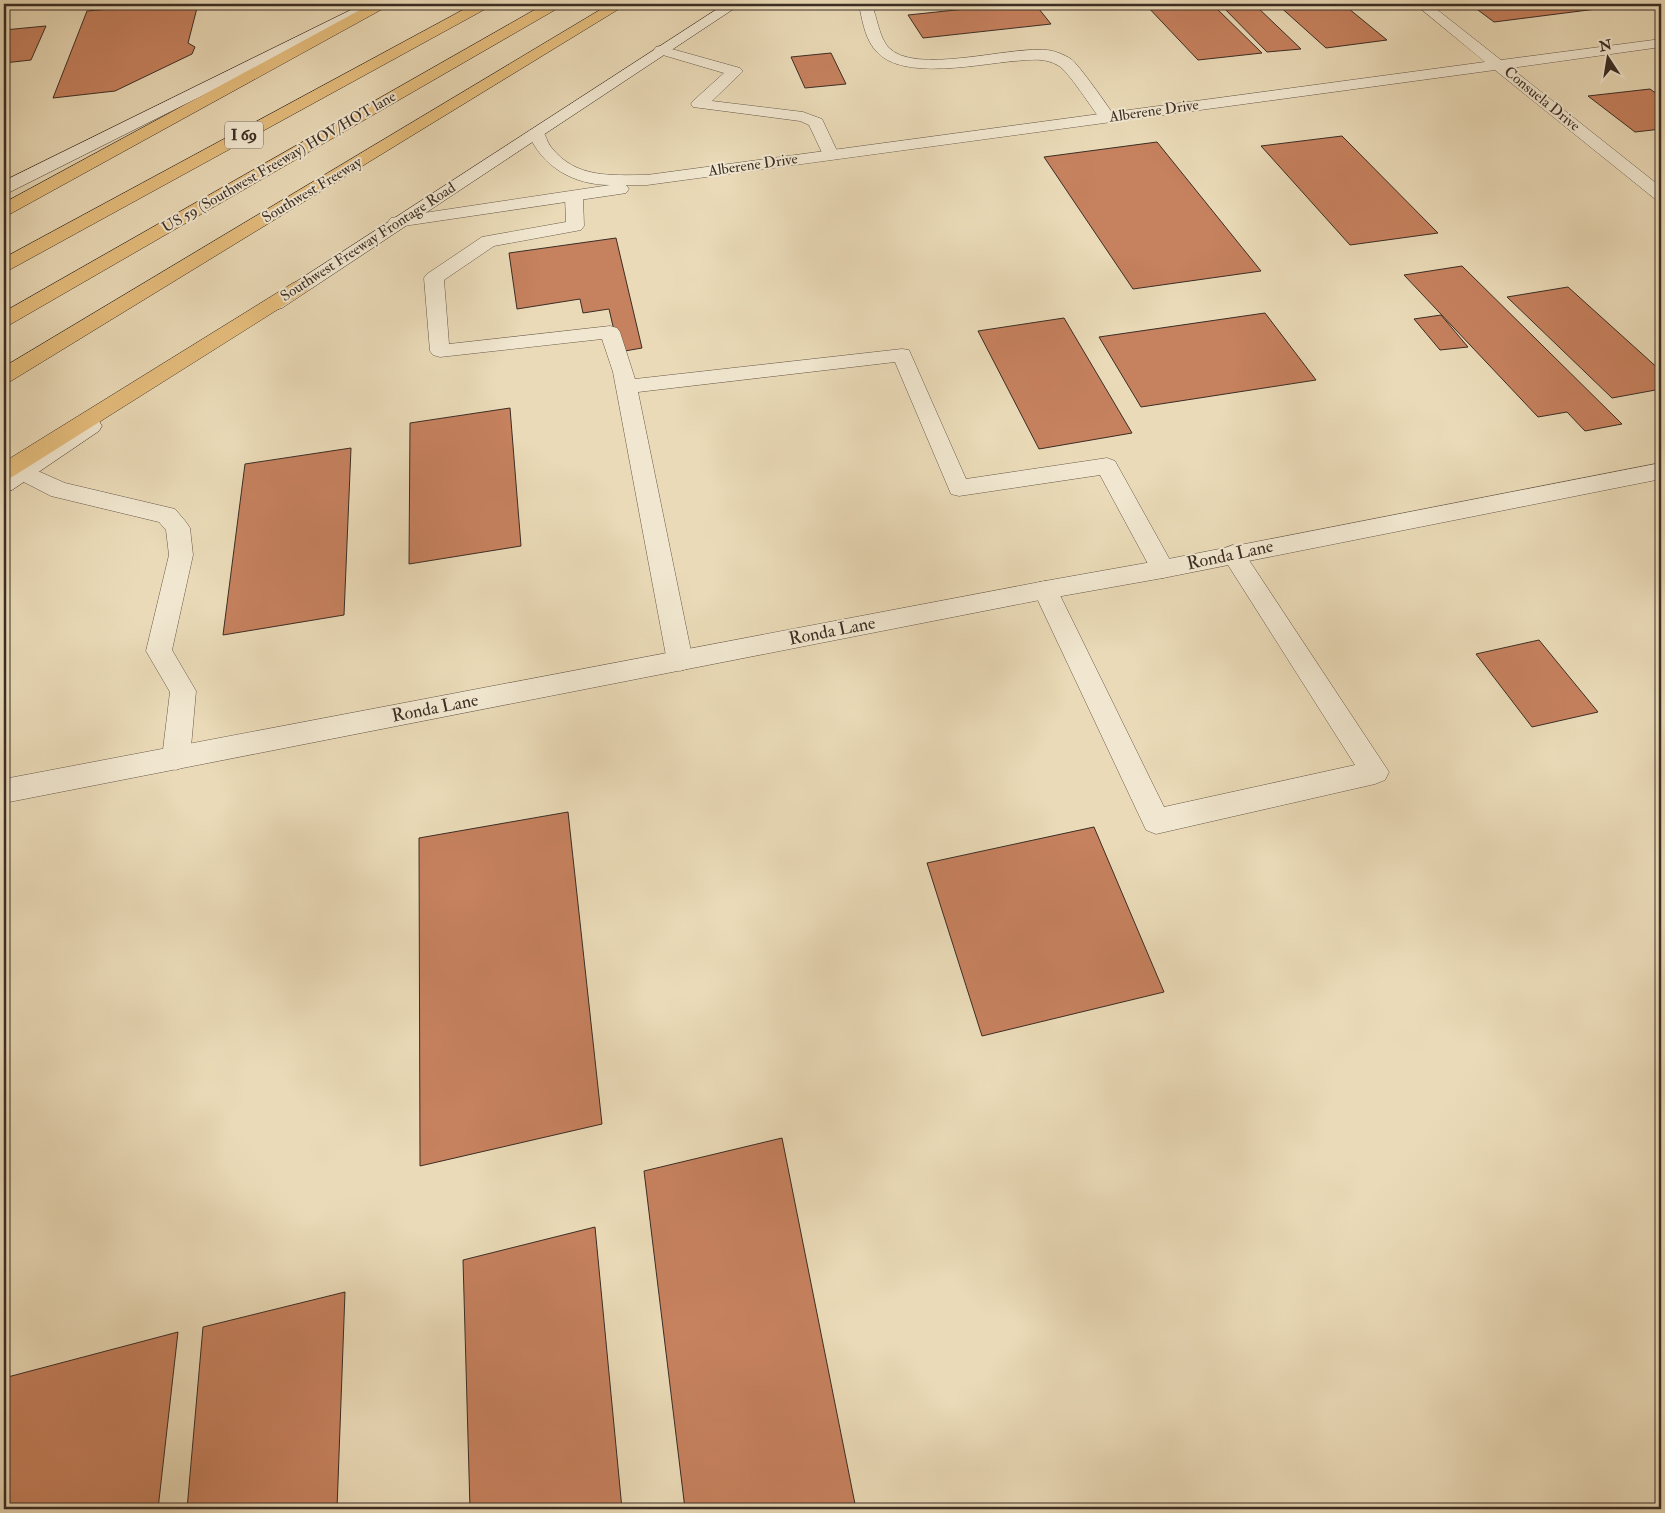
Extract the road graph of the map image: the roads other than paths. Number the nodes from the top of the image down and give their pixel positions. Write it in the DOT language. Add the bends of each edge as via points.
graph roads {
  1 [pos="17,4"];
  2 [pos="374,4"];
  3 [pos="381,4"];
  4 [pos="484,4"];
  5 [pos="555,4"];
  6 [pos="620,4"];
  7 [pos="734,4"];
  8 [pos="875,4"];
  9 [pos="1422,4"];
  10 [pos="4,5"];
  11 [pos="1661,43"];
  12 [pos="662,50"];
  13 [pos="1499,65"];
  14 [pos="1108,117"];
  15 [pos="536,133"];
  16 [pos="831,155"];
  17 [pos="647,180"];
  18 [pos="4,188"];
  19 [pos="1661,195"];
  20 [pos="574,197"];
  21 [pos="4,210"];
  22 [pos="397,222"];
  23 [pos="4,265"];
  24 [pos="4,320"];
  25 [pos="4,376"];
  26 [pos="625,387"];
  27 [pos="1661,472"];
  28 [pos="10,476"];
  29 [pos="1233,554"];
  30 [pos="1162,569"];
  31 [pos="1045,590"];
  32 [pos="680,661"];
  33 [pos="176,758"];
  34 [pos="4,791"];
  1 -- 10 [label="street"];
  2 -- 18 [label="street"];
  3 -- 21 [label="highway"];
  4 -- 23 [label="highway, I 69"];
  5 -- 24 [label="highway, US 59 (Southwest Freeway) HOV/HOT lane"];
  6 -- 25 [label="highway, Southwest Freeway"];
  7 -- 12 [label="street, Southwest Freeway Frontage Road"];
  8 -- 14 [label="street" via="867,10 869,22 882,49 893,58 920,64 1045,54 1066,63"];
  9 -- 13 [label="street, Consuela Drive"];
  11 -- 13 [label="street, Alberene Drive"];
  12 -- 15 [label="street, Southwest Freeway Frontage Road"];
  12 -- 16 [label="street" via="735,71 699,104 803,117 816,122"];
  13 -- 14 [label="street, Alberene Drive"];
  13 -- 19 [label="street, Consuela Drive"];
  14 -- 16 [label="street, Alberene Drive"];
  15 -- 17 [label="street, Alberene Drive" via="542,148 571,172 596,180"];
  15 -- 22 [label="street, Southwest Freeway Frontage Road"];
  16 -- 17 [label="street, Alberene Drive"];
  17 -- 20 [label="street, Alberene Drive" via="615,191"];
  20 -- 22 [label="street, Alberene Drive"];
  20 -- 26 [label="street" via="575,226 488,241 434,278 440,351 610,332"];
  22 -- 28 [label="street, Southwest Freeway Frontage Road"];
  26 -- 30 [label="street" via="902,355 959,488 1107,466"];
  26 -- 32 [label="street"];
  27 -- 29 [label="street, Ronda Lane"];
  28 -- 33 [label="street" via="167,515 178,528 181,555 160,651 184,692"];
  29 -- 30 [label="street, Ronda Lane"];
  29 -- 31 [label="street" via="1375,772 1156,821"];
  30 -- 31 [label="street, Ronda Lane"];
  31 -- 32 [label="street, Ronda Lane"];
  32 -- 33 [label="street, Ronda Lane"];
  33 -- 34 [label="street, Ronda Lane"];
}
